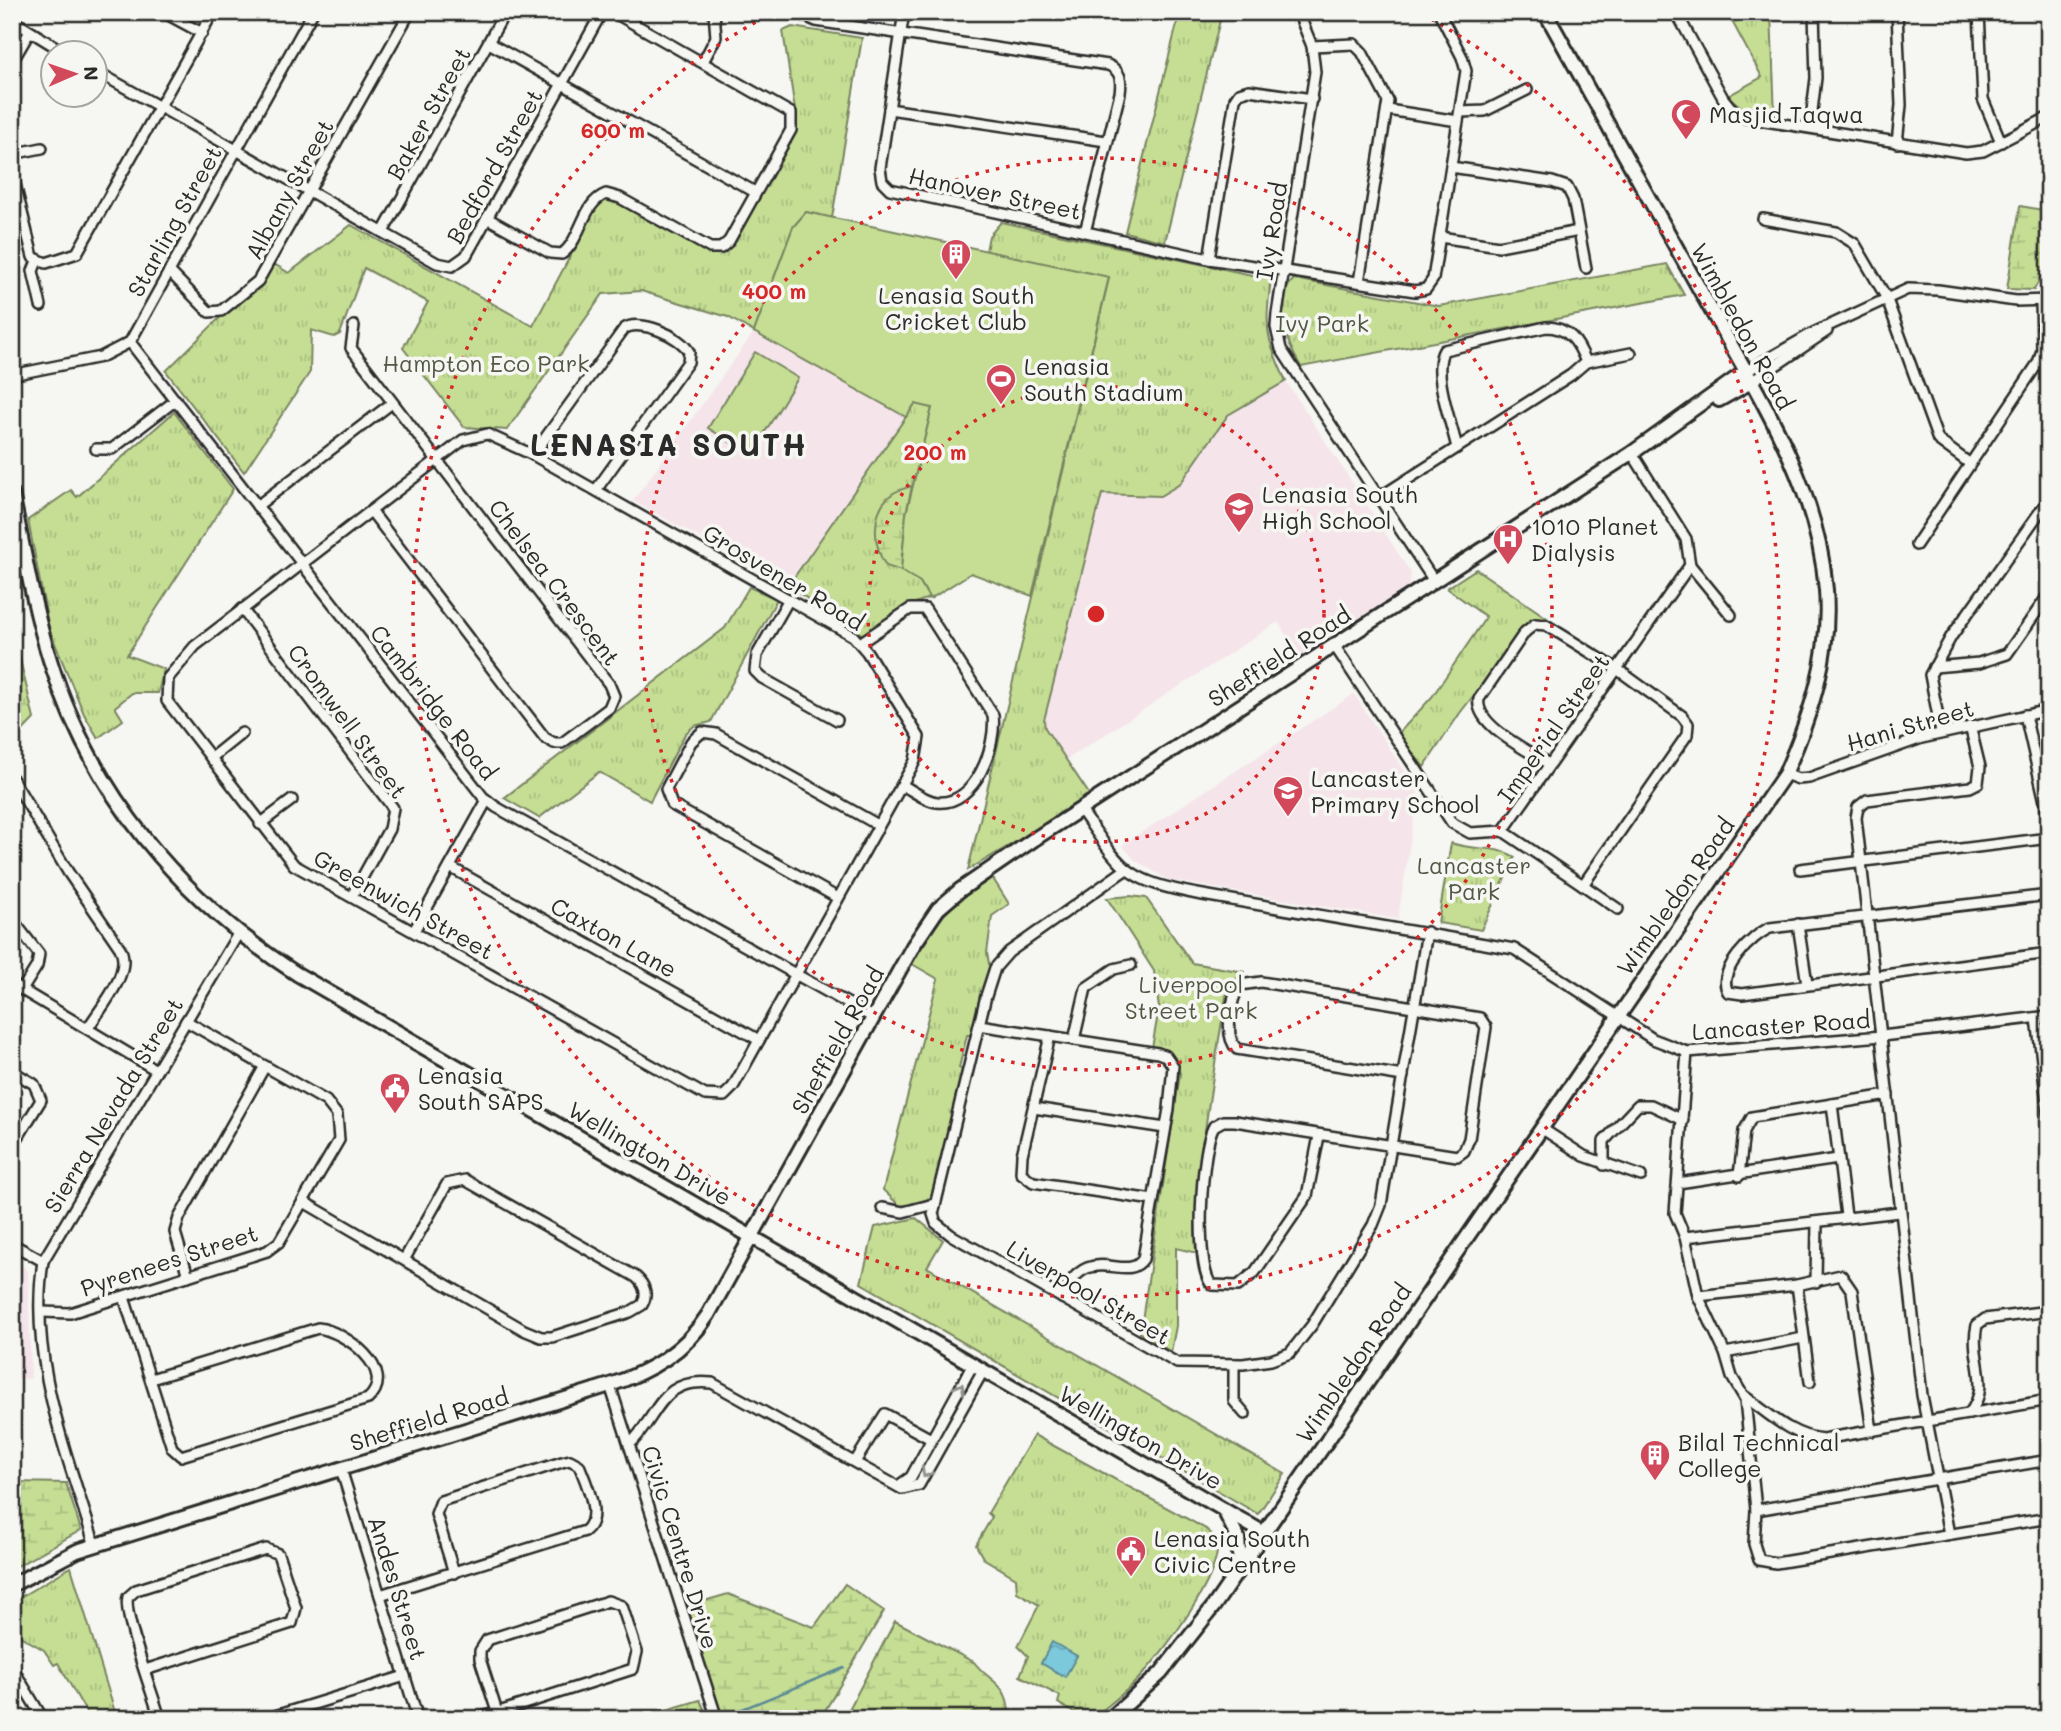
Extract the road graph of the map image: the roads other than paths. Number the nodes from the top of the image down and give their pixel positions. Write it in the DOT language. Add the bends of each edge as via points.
graph roads {
  1 [pos="163,12"];
  2 [pos="213,12"];
  3 [pos="313,12"];
  4 [pos="410,12"];
  5 [pos="505,12"];
  6 [pos="602,12"];
  7 [pos="613,12"];
  8 [pos="714,12"];
  9 [pos="796,12"];
  10 [pos="904,12"];
  11 [pos="1298,12"];
  12 [pos="1439,12"];
  13 [pos="1545,12"];
  14 [pos="1676,12"];
  15 [pos="1814,12"];
  16 [pos="1897,12"];
  17 [pos="1979,12"];
  18 [pos="12,20"];
  19 [pos="29,33"];
  20 [pos="202,33"];
  21 [pos="901,34"];
  22 [pos="38,38"];
  23 [pos="488,43"];
  24 [pos="1312,46"];
  25 [pos="12,62"];
  26 [pos="703,62"];
  27 [pos="108,78"];
  28 [pos="563,84"];
  29 [pos="1527,90"];
  30 [pos="1312,99"];
  31 [pos="160,107"];
  32 [pos="890,109"];
  33 [pos="1388,110"];
  34 [pos="1459,116"];
  35 [pos="2049,117"];
  36 [pos="1810,127"];
  37 [pos="1106,141"];
  38 [pos="2001,142"];
  39 [pos="1897,143"];
  40 [pos="42,148"];
  41 [pos="237,150"];
  42 [pos="12,154"];
  43 [pos="1451,167"];
  44 [pos="12,172"];
  45 [pos="311,191"];
  46 [pos="755,192"];
  47 [pos="487,218"];
  48 [pos="1763,219"];
  49 [pos="1579,231"];
  50 [pos="383,232"];
  51 [pos="1085,232"];
  52 [pos="1440,237"];
  53 [pos="1209,259"];
  54 [pos="37,261"];
  55 [pos="1586,268"];
  56 [pos="169,271"];
  57 [pos="1284,272"];
  58 [pos="1359,282"];
  59 [pos="1886,297"];
  60 [pos="2045,300"];
  61 [pos="41,306"];
  62 [pos="354,326"];
  63 [pos="130,342"];
  64 [pos="1631,353"];
  65 [pos="1586,362"];
  66 [pos="12,374"];
  67 [pos="1748,377"];
  68 [pos="176,400"];
  69 [pos="392,403"];
  70 [pos="1457,448"];
  71 [pos="96,449"];
  72 [pos="1632,453"];
  73 [pos="533,455"];
  74 [pos="437,460"];
  75 [pos="1969,463"];
  76 [pos="596,490"];
  77 [pos="12,495"];
  78 [pos="1380,497"];
  79 [pos="2049,499"];
  80 [pos="257,506"];
  81 [pos="371,511"];
  82 [pos="2045,511"];
  83 [pos="14,514"];
  84 [pos="1916,545"];
  85 [pos="302,564"];
  86 [pos="1690,565"];
  87 [pos="1434,581"];
  88 [pos="2049,594"];
  89 [pos="789,598"];
  90 [pos="242,610"];
  91 [pos="1731,615"];
  92 [pos="859,643"];
  93 [pos="1334,645"];
  94 [pos="1934,667"];
  95 [pos="1617,669"];
  96 [pos="2049,710"];
  97 [pos="2025,715"];
  98 [pos="836,720"];
  99 [pos="1970,726"];
  100 [pos="1941,732"];
  101 [pos="242,733"];
  102 [pos="211,758"];
  103 [pos="1549,764"];
  104 [pos="1785,774"];
  105 [pos="2044,774"];
  106 [pos="12,778"];
  107 [pos="902,785"];
  108 [pos="292,800"];
  109 [pos="487,800"];
  110 [pos="1081,810"];
  111 [pos="2049,819"];
  112 [pos="260,824"];
  113 [pos="878,825"];
  114 [pos="1503,831"];
  115 [pos="2049,838"];
  116 [pos="1860,860"];
  117 [pos="450,867"];
  118 [pos="1800,869"];
  119 [pos="1125,870"];
  120 [pos="1583,885"];
  121 [pos="2049,895"];
  122 [pos="352,896"];
  123 [pos="838,898"];
  124 [pos="1618,909"];
  125 [pos="1866,918"];
  126 [pos="12,919"];
  127 [pos="1798,924"];
  128 [pos="414,931"];
  129 [pos="1427,932"];
  130 [pos="238,934"];
  131 [pos="2049,953"];
  132 [pos="1131,965"];
  133 [pos="797,975"];
  134 [pos="1874,975"];
  135 [pos="12,984"];
  136 [pos="1807,985"];
  137 [pos="22,990"];
  138 [pos="1416,1006"];
  139 [pos="1617,1016"];
  140 [pos="2049,1016"];
  141 [pos="874,1018"];
  142 [pos="2037,1018"];
  143 [pos="186,1021"];
  144 [pos="979,1025"];
  145 [pos="88,1028"];
  146 [pos="1050,1036"];
  147 [pos="1882,1037"];
  148 [pos="759,1040"];
  149 [pos="1074,1040"];
  150 [pos="1687,1052"];
  151 [pos="265,1066"];
  152 [pos="156,1070"];
  153 [pos="12,1071"];
  154 [pos="1404,1076"];
  155 [pos="2046,1080"];
  156 [pos="705,1095"];
  157 [pos="1888,1096"];
  158 [pos="1832,1104"];
  159 [pos="1034,1108"];
  160 [pos="1683,1120"];
  161 [pos="2049,1121"];
  162 [pos="1166,1128"];
  163 [pos="1541,1128"];
  164 [pos="1319,1136"];
  165 [pos="1392,1146"];
  166 [pos="12,1147"];
  167 [pos="1838,1159"];
  168 [pos="1604,1165"];
  169 [pos="1641,1176"];
  170 [pos="1739,1176"];
  171 [pos="1678,1183"];
  172 [pos="1153,1200"];
  173 [pos="304,1202"];
  174 [pos="934,1204"];
  175 [pos="882,1208"];
  176 [pos="1899,1212"];
  177 [pos="1846,1216"];
  178 [pos="1817,1222"];
  179 [pos="752,1236"];
  180 [pos="1685,1237"];
  181 [pos="12,1244"];
  182 [pos="404,1260"];
  183 [pos="43,1261"];
  184 [pos="188,1276"];
  185 [pos="1816,1282"];
  186 [pos="1797,1285"];
  187 [pos="1698,1296"];
  188 [pos="124,1297"];
  189 [pos="1062,1298"];
  190 [pos="2049,1311"];
  191 [pos="42,1312"];
  192 [pos="1803,1338"];
  193 [pos="1725,1353"];
  194 [pos="1234,1364"];
  195 [pos="978,1368"];
  196 [pos="150,1379"];
  197 [pos="1810,1381"];
  198 [pos="610,1385"];
  199 [pos="1744,1396"];
  200 [pos="2049,1400"];
  201 [pos="1969,1414"];
  202 [pos="1245,1415"];
  203 [pos="1928,1423"];
  204 [pos="1872,1430"];
  205 [pos="933,1435"];
  206 [pos="946,1437"];
  207 [pos="629,1445"];
  208 [pos="2049,1461"];
  209 [pos="855,1462"];
  210 [pos="341,1469"];
  211 [pos="1939,1479"];
  212 [pos="898,1486"];
  213 [pos="1221,1508"];
  214 [pos="1756,1510"];
  215 [pos="2049,1518"];
  216 [pos="1264,1533"];
  217 [pos="1949,1534"];
  218 [pos="95,1546"];
  219 [pos="1240,1568"];
  220 [pos="454,1573"];
  221 [pos="12,1585"];
  222 [pos="380,1595"];
  223 [pos="12,1667"];
  224 [pos="145,1670"];
  225 [pos="405,1676"];
  226 [pos="497,1712"];
  227 [pos="39,1717"];
  228 [pos="160,1719"];
  229 [pos="265,1719"];
  230 [pos="418,1719"];
  231 [pos="477,1719"];
  232 [pos="717,1719"];
  233 [pos="1110,1719"];
  1 -- 20 [label="street"];
  2 -- 20 [label="street"];
  3 -- 41 [label="street, Starling Street"];
  4 -- 45 [label="street, Albany Street"];
  5 -- 23 [label="street, Baker Street"];
  6 -- 28 [label="street, Bedford Street"];
  7 -- 26 [label="street"];
  8 -- 26 [label="street" via="716,37"];
  9 -- 21 [label="street" via="816,21"];
  10 -- 21 [label="street, Hanover Street"];
  11 -- 24 [label="street, Ivy Road"];
  12 -- 34 [label="street" via="1465,63"];
  13 -- 67 [label="street, Wimbledon Road"];
  14 -- 36 [label="street" via="1731,108 1746,118"];
  15 -- 36 [label="street" via="1816,78"];
  16 -- 39 [label="street" via="1901,105"];
  17 -- 38 [label="street" via="1983,99"];
  18 -- 19 [label="street"];
  19 -- 22 [label="street"];
  19 -- 25 [label="street"];
  20 -- 31 [label="street"];
  21 -- 32 [label="street, Hanover Street"];
  21 -- 37 [label="street" via="1113,67 1121,75 1121,85"];
  23 -- 28 [label="street"];
  23 -- 50 [label="street, Baker Street"];
  24 -- 30 [label="street, Ivy Road"];
  24 -- 33 [label="street" via="1348,42 1359,47 1386,94"];
  26 -- 46 [label="street" via="785,107 792,117 791,130"];
  27 -- 31 [label="street, Bedford Street"];
  28 -- 46 [label="street"];
  28 -- 47 [label="street, Bedford Street"];
  29 -- 34 [label="street" via="1485,111"];
  30 -- 53 [label="street" via="1249,90 1235,99"];
  30 -- 57 [label="street, Ivy Road"];
  31 -- 41 [label="street, Bedford Street"];
  31 -- 54 [label="street" via="77,253 46,263"];
  32 -- 37 [label="street"];
  32 -- 51 [label="street, Hanover Street" via="880,168 882,181 890,189"];
  33 -- 34 [label="street"];
  33 -- 58 [label="street"];
  34 -- 43 [label="street"];
  35 -- 38 [label="street"];
  36 -- 39 [label="street"];
  37 -- 51 [label="street"];
  38 -- 39 [label="street" via="1966,153"];
  40 -- 42 [label="street"];
  41 -- 45 [label="street, Bedford Street"];
  41 -- 56 [label="street, Starling Street"];
  43 -- 49 [label="street" via="1561,184 1570,191"];
  43 -- 52 [label="street"];
  44 -- 54 [label="street" via="29,249"];
  45 -- 50 [label="street, Bedford Street"];
  45 -- 56 [label="street, Albany Street" via="263,276 221,311 202,309"];
  46 -- 47 [label="street" via="729,241 716,250 606,194 594,202 562,254 550,253"];
  47 -- 50 [label="street, Bedford Street" via="456,265 438,263"];
  48 -- 59 [label="street" via="1849,237"];
  49 -- 52 [label="street" via="1500,246"];
  49 -- 55 [label="street"];
  51 -- 53 [label="street, Hanover Street"];
  52 -- 58 [label="street, Hanover Street" via="1433,279 1426,289 1400,290"];
  53 -- 57 [label="street, Hanover Street"];
  54 -- 61 [label="street" via="34,276"];
  56 -- 63 [label="street, Starling Street"];
  57 -- 58 [label="street, Hanover Street"];
  57 -- 78 [label="street, Ivy Road" via="1276,327 1281,349"];
  59 -- 60 [label="street" via="1916,288 2016,301"];
  59 -- 67 [label="street"];
  59 -- 75 [label="street" via="1938,440"];
  60 -- 75 [label="street" via="2041,357"];
  62 -- 69 [label="street, Chelsea Crescent" via="351,348"];
  63 -- 66 [label="street" via="102,357"];
  63 -- 68 [label="street, Cambridge Road"];
  64 -- 65 [label="street"];
  65 -- 70 [label="street"];
  65 -- 70 [label="street" via="1569,333 1552,327 1444,350 1440,376"];
  67 -- 72 [label="street, Sheffield Road"];
  67 -- 104 [label="street, Wimbledon Road" via="1804,488 1826,591 1822,664 1807,721"];
  68 -- 71 [label="street" via="112,449"];
  68 -- 80 [label="street, Cambridge Road"];
  69 -- 74 [label="street, Chelsea Crescent"];
  69 -- 80 [label="street"];
  70 -- 78 [label="street"];
  72 -- 86 [label="street" via="1686,539"];
  72 -- 87 [label="street, Sheffield Road"];
  73 -- 74 [label="street, Grosvener Road" via="483,433 463,440"];
  73 -- 76 [label="street, Grosvener Road"];
  73 -- 76 [label="street" via="624,329 642,325 682,343 689,352 688,362"];
  74 -- 81 [label="street, Grosvener Road"];
  74 -- 81 [label="street, Chelsea Crescent" via="612,690 610,708 567,740 558,744 545,738"];
  75 -- 84 [label="street"];
  76 -- 89 [label="street, Grosvener Road"];
  77 -- 83 [label="street, Wellington Drive"];
  78 -- 87 [label="street, Ivy Road"];
  79 -- 82 [label="street"];
  80 -- 85 [label="street, Cambridge Road"];
  81 -- 85 [label="street, Grosvener Road"];
  82 -- 94 [label="street" via="1951,637"];
  83 -- 130 [label="street, Wellington Drive" via="50,662 95,766 156,854"];
  85 -- 90 [label="street, Greenwich Street"];
  85 -- 109 [label="street, Cambridge Road"];
  86 -- 91 [label="street"];
  86 -- 95 [label="street, Imperial Street"];
  87 -- 93 [label="street, Sheffield Road"];
  88 -- 94 [label="street" via="2007,654 1979,663"];
  89 -- 92 [label="street, Grosvener Road"];
  89 -- 98 [label="street" via="757,655 755,671"];
  90 -- 102 [label="street, Greenwich Street" via="182,658 165,688 167,701"];
  90 -- 122 [label="street, Cromwell Street" via="393,808 389,829"];
  92 -- 107 [label="street, Grosvener Road" via="919,737 918,753"];
  92 -- 107 [label="street" via="910,609 925,609 993,715 981,775 970,789 952,800 937,802"];
  93 -- 110 [label="street, Sheffield Road"];
  93 -- 114 [label="street, Imperial Street" via="1452,823 1470,834"];
  94 -- 100 [label="street" via="1930,685"];
  95 -- 103 [label="street, Imperial Street"];
  95 -- 103 [label="street" via="1546,625 1535,624 1525,632 1479,699 1479,713"];
  95 -- 120 [label="street" via="1682,716 1689,729"];
  96 -- 97 [label="street, Hani Street"];
  97 -- 99 [label="street, Hani Street"];
  97 -- 105 [label="street"];
  99 -- 100 [label="street, Hani Street"];
  99 -- 116 [label="street" via="1980,767 1978,783 1862,803 1856,818"];
  100 -- 104 [label="street, Hani Street" via="1809,778"];
  101 -- 102 [label="street"];
  102 -- 112 [label="street, Greenwich Street"];
  103 -- 114 [label="street, Imperial Street"];
  104 -- 139 [label="street, Wimbledon Road"];
  105 -- 111 [label="street"];
  106 -- 145 [label="street" via="125,960"];
  107 -- 113 [label="street, Grosvener Road"];
  108 -- 112 [label="street"];
  109 -- 117 [label="street"];
  109 -- 133 [label="street, Cambridge Road"];
  110 -- 119 [label="street"];
  110 -- 141 [label="street, Sheffield Road" via="938,909"];
  112 -- 122 [label="street, Greenwich Street" via="294,864"];
  113 -- 123 [label="street, Grosvener Road"];
  113 -- 123 [label="street" via="716,734 702,733 691,742 666,789 672,805"];
  114 -- 120 [label="street"];
  115 -- 116 [label="street"];
  116 -- 118 [label="street"];
  116 -- 125 [label="street"];
  117 -- 128 [label="street"];
  117 -- 148 [label="street, Caxton Lane"];
  119 -- 129 [label="street, Lancaster Road" via="1166,888"];
  119 -- 144 [label="street" via="1002,958 990,982"];
  120 -- 124 [label="street"];
  121 -- 125 [label="street"];
  122 -- 128 [label="street, Greenwich Street"];
  123 -- 133 [label="street, Grosvener Road"];
  125 -- 127 [label="street"];
  125 -- 134 [label="street"];
  126 -- 137 [label="street" via="39,954 37,967"];
  127 -- 136 [label="street"];
  127 -- 136 [label="street" via="1757,935 1726,974 1725,985 1731,993 1742,994"];
  128 -- 156 [label="street, Greenwich Street"];
  129 -- 138 [label="street, Liverpool Street"];
  129 -- 139 [label="street, Lancaster Road" via="1514,949"];
  130 -- 143 [label="street, Sierra Nevada Street"];
  130 -- 179 [label="street, Wellington Drive" via="297,974"];
  131 -- 134 [label="street"];
  132 -- 149 [label="street" via="1114,968 1086,988"];
  133 -- 141 [label="street, Cambridge Road"];
  133 -- 148 [label="street, Grosvener Road"];
  134 -- 136 [label="street"];
  134 -- 147 [label="street"];
  135 -- 137 [label="street"];
  137 -- 145 [label="street"];
  138 -- 154 [label="street, Liverpool Street"];
  138 -- 154 [label="street" via="1254,981 1240,985 1235,996 1229,1035 1237,1048"];
  138 -- 165 [label="street" via="1480,1018 1485,1023 1472,1119 1466,1146 1457,1156"];
  139 -- 150 [label="street, Lancaster Road" via="1653,1039"];
  139 -- 163 [label="street, Wimbledon Road"];
  140 -- 142 [label="street, Lancaster Road"];
  141 -- 179 [label="street, Sheffield Road"];
  142 -- 147 [label="street, Lancaster Road"];
  142 -- 155 [label="street"];
  143 -- 151 [label="street, Pyrenees Street"];
  143 -- 152 [label="street, Sierra Nevada Street"];
  144 -- 146 [label="street"];
  144 -- 174 [label="street"];
  145 -- 152 [label="street"];
  146 -- 149 [label="street"];
  146 -- 159 [label="street"];
  147 -- 150 [label="street, Lancaster Road"];
  147 -- 157 [label="street"];
  148 -- 156 [label="street, Grosvener Road" via="727,1094 717,1098"];
  149 -- 162 [label="street" via="1158,1053 1170,1060 1174,1072"];
  150 -- 160 [label="street"];
  151 -- 173 [label="street, Pyrenees Street" via="326,1101 337,1115 339,1140"];
  151 -- 184 [label="street" via="179,1218 176,1232"];
  152 -- 183 [label="street, Sierra Nevada Street"];
  153 -- 166 [label="street" via="34,1084 41,1100"];
  154 -- 165 [label="street, Liverpool Street"];
  155 -- 161 [label="street"];
  157 -- 158 [label="street"];
  157 -- 176 [label="street"];
  158 -- 167 [label="street"];
  158 -- 170 [label="street" via="1752,1117 1744,1131"];
  159 -- 162 [label="street"];
  159 -- 172 [label="street" via="1020,1165 1027,1179"];
  160 -- 168 [label="street" via="1651,1105 1638,1105 1604,1141"];
  160 -- 171 [label="street"];
  162 -- 172 [label="street"];
  163 -- 168 [label="street"];
  163 -- 216 [label="street, Wimbledon Road"];
  164 -- 164 [label="street" via="1310,1189 1272,1248 1243,1284 1212,1285 1203,1265 1202,1215 1206,1154 1214,1126 1235,1121"];
  164 -- 165 [label="street"];
  165 -- 194 [label="street, Liverpool Street" via="1378,1215 1312,1325 1282,1357"];
  167 -- 170 [label="street"];
  167 -- 177 [label="street"];
  168 -- 169 [label="street"];
  170 -- 171 [label="street"];
  171 -- 180 [label="street" via="1675,1213"];
  172 -- 189 [label="street" via="1140,1264 1086,1267 1070,1281"];
  173 -- 182 [label="street"];
  173 -- 184 [label="street, Pyrenees Street" via="271,1248"];
  174 -- 175 [label="street" via="903,1212"];
  174 -- 189 [label="street, Liverpool Street" via="934,1218 946,1231"];
  176 -- 177 [label="street"];
  176 -- 203 [label="street"];
  177 -- 178 [label="street"];
  178 -- 180 [label="street"];
  178 -- 185 [label="street"];
  179 -- 195 [label="street, Wellington Drive"];
  179 -- 198 [label="street, Sheffield Road" via="708,1315 681,1347 656,1366"];
  180 -- 187 [label="street"];
  181 -- 183 [label="street"];
  182 -- 182 [label="street" via="541,1337 630,1312 642,1305 645,1296 636,1277 465,1180 447,1184"];
  183 -- 191 [label="street, Sierra Nevada Street"];
  184 -- 188 [label="street, Pyrenees Street"];
  185 -- 186 [label="street"];
  185 -- 204 [label="street" via="1841,1275 1850,1286"];
  186 -- 187 [label="street"];
  186 -- 192 [label="street"];
  187 -- 193 [label="street"];
  188 -- 191 [label="street, Pyrenees Street" via="64,1314"];
  188 -- 196 [label="street"];
  189 -- 194 [label="street, Liverpool Street" via="1171,1360"];
  190 -- 201 [label="street" via="1976,1325 1981,1393"];
  191 -- 218 [label="street, Sierra Nevada Street" via="48,1394"];
  192 -- 193 [label="street"];
  192 -- 197 [label="street"];
  193 -- 199 [label="street"];
  194 -- 202 [label="street" via="1234,1401"];
  205 -- 195 [label="street, one-way"];
  195 -- 206 [label="street"];
  195 -- 213 [label="street, Wellington Drive"];
  196 -- 196 [label="street" via="172,1448 185,1456 368,1399 377,1386 364,1352 335,1332 318,1328"];
  198 -- 207 [label="street, Civic Centre Drive"];
  198 -- 210 [label="street, Sheffield Road"];
  199 -- 204 [label="street" via="1787,1427 1812,1438 1837,1439"];
  199 -- 214 [label="street"];
  200 -- 201 [label="street"];
  201 -- 203 [label="street"];
  203 -- 204 [label="street"];
  203 -- 211 [label="street"];
  205 -- 206 [label="street"];
  205 -- 209 [label="street" via="883,1415"];
  205 -- 212 [label="street" via="911,1477"];
  206 -- 212 [label="street, one-way" via="919,1485 909,1489"];
  207 -- 209 [label="street" via="666,1394 706,1383"];
  207 -- 232 [label="street, Civic Centre Drive"];
  208 -- 211 [label="street"];
  209 -- 212 [label="street"];
  210 -- 218 [label="street, Sheffield Road"];
  210 -- 222 [label="street, Andes Street"];
  211 -- 214 [label="street"];
  211 -- 217 [label="street"];
  213 -- 216 [label="street, Wellington Drive"];
  213 -- 219 [label="street" via="1236,1532"];
  214 -- 217 [label="street" via="1754,1544 1763,1563"];
  215 -- 217 [label="street"];
  216 -- 219 [label="street, Wimbledon Road"];
  218 -- 221 [label="street, Sheffield Road" via="50,1563"];
  219 -- 233 [label="street, Wimbledon Road" via="1177,1655"];
  220 -- 220 [label="street" via="589,1528 594,1510 579,1465 562,1462 441,1501 436,1514"];
  220 -- 222 [label="street"];
  222 -- 225 [label="street, Andes Street"];
  223 -- 227 [label="street"];
  224 -- 224 [label="street" via="126,1609 132,1591 266,1549 278,1555 296,1608 292,1623"];
  224 -- 228 [label="street"];
  225 -- 229 [label="street"];
  225 -- 230 [label="street, Andes Street"];
  226 -- 226 [label="street" via="633,1668 637,1652 622,1606 608,1601 487,1640 480,1659"];
  226 -- 231 [label="street"];
}
